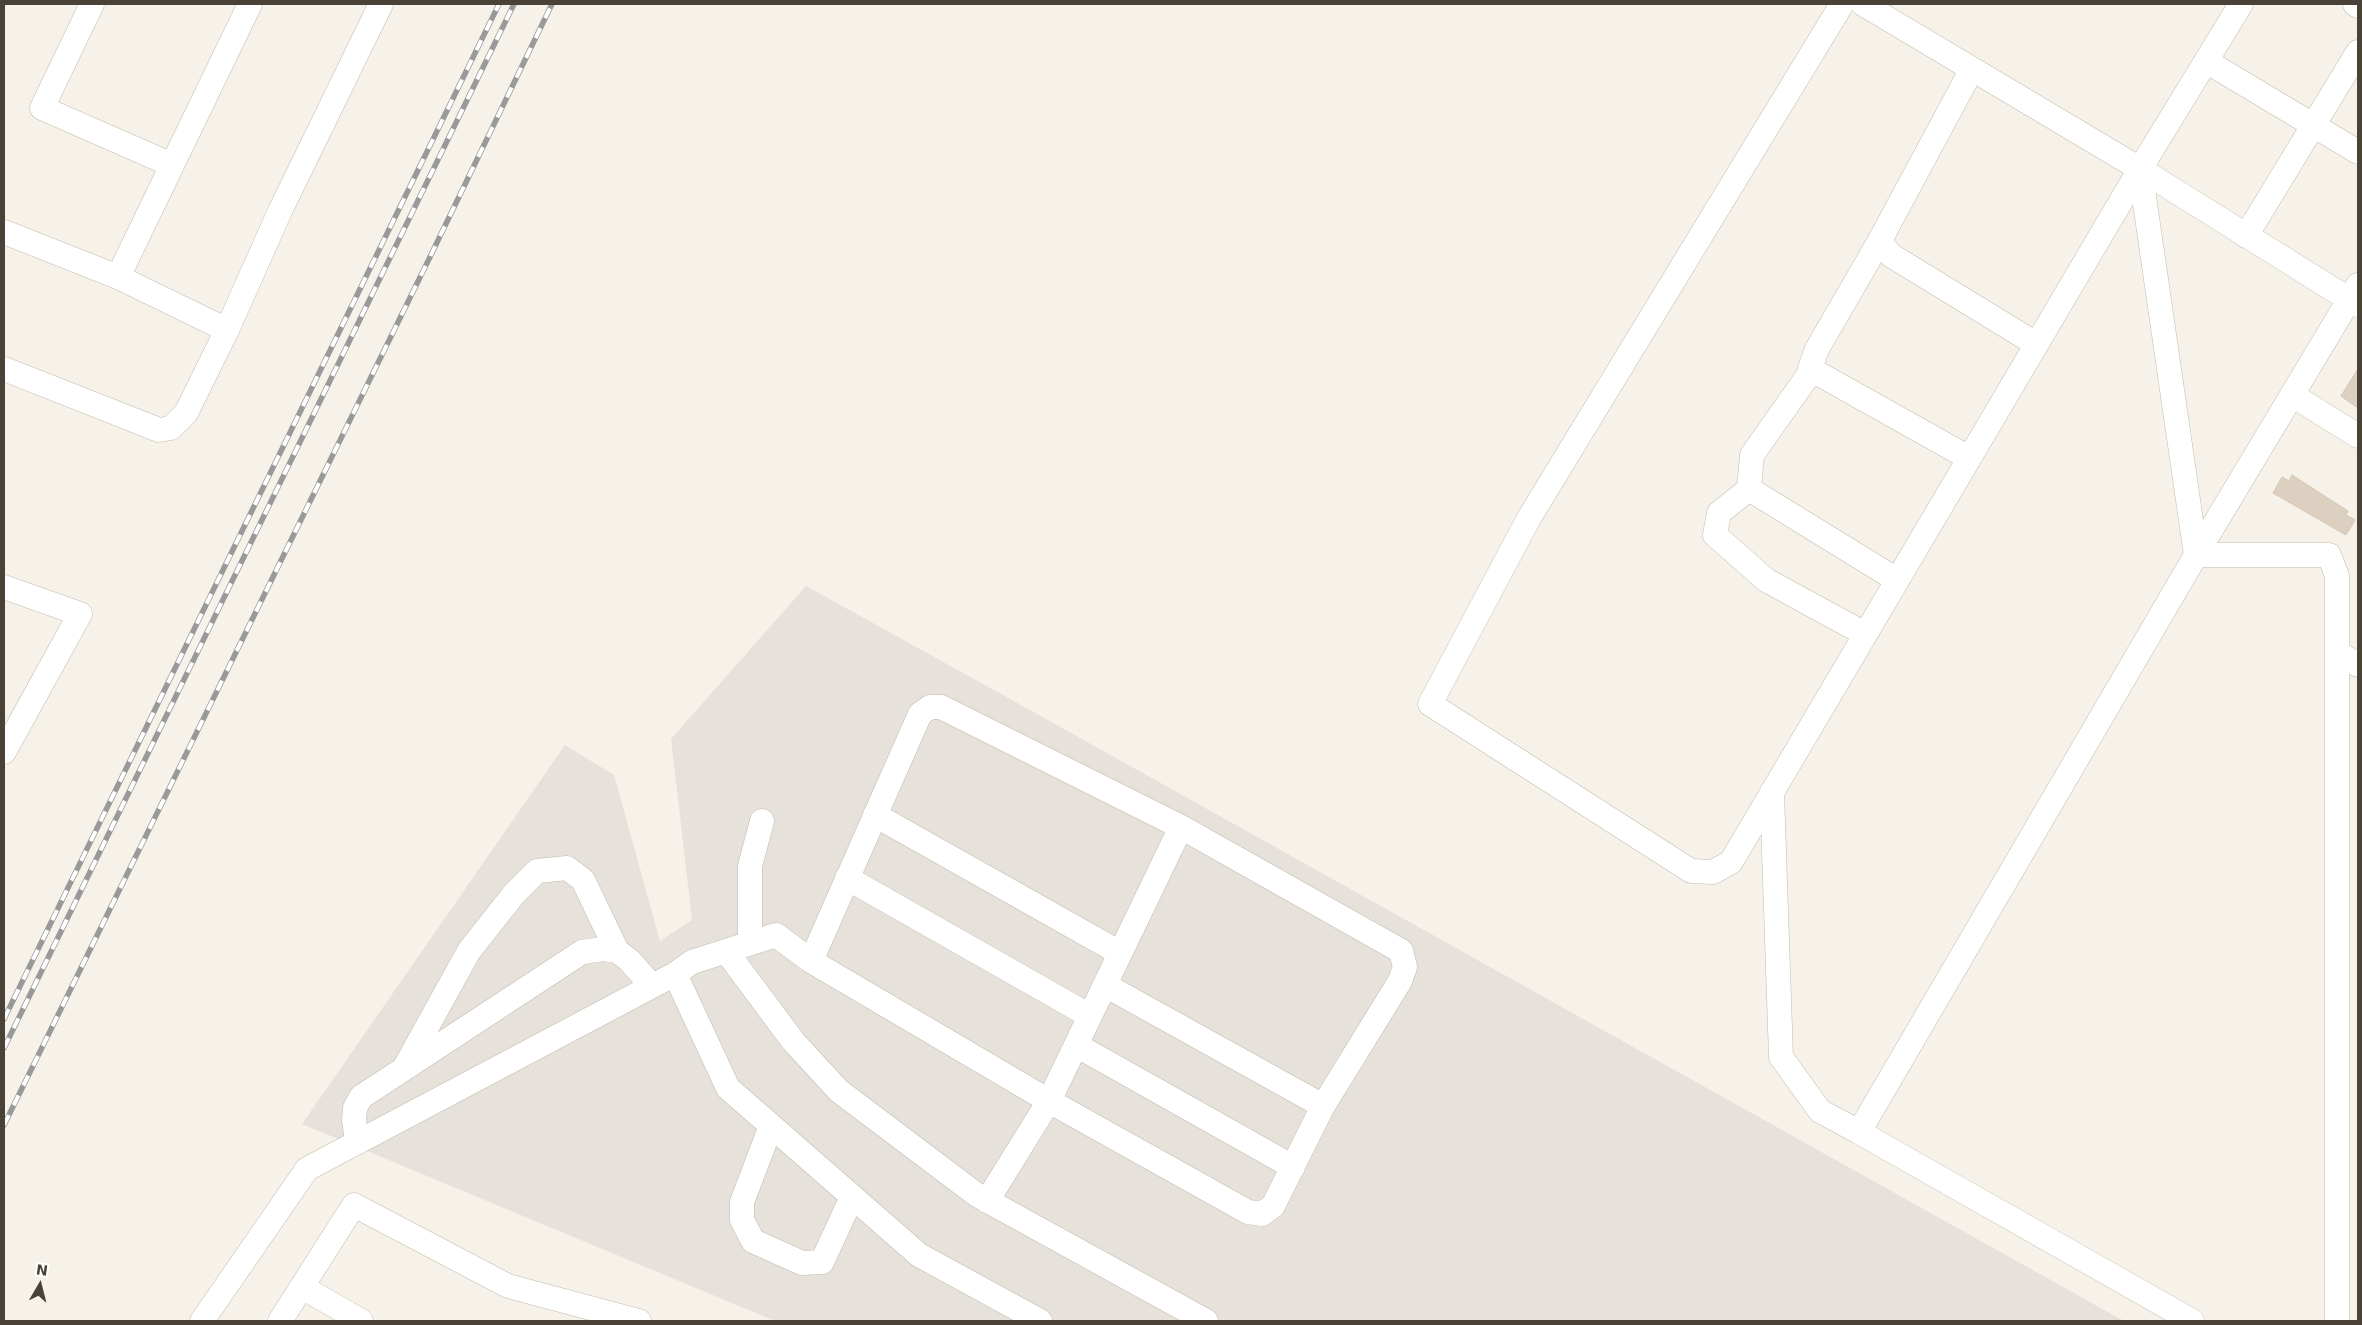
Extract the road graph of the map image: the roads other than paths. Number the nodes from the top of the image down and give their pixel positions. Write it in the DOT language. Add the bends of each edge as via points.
graph roads {
  1 [pos="92,4"];
  2 [pos="250,4"];
  3 [pos="382,4"];
  4 [pos="1842,4"];
  5 [pos="1863,4"];
  6 [pos="2240,4"];
  7 [pos="2355,4"];
  8 [pos="2358,6"];
  9 [pos="2358,52"];
  10 [pos="2206,61"];
  11 [pos="1972,69"];
  12 [pos="2314,125"];
  13 [pos="2358,152"];
  14 [pos="172,165"];
  15 [pos="2140,169"];
  16 [pos="4,232"];
  17 [pos="2246,236"];
  18 [pos="1879,242"];
  19 [pos="118,276"];
  20 [pos="2355,297"];
  21 [pos="227,330"];
  22 [pos="2036,344"];
  23 [pos="4,368"];
  24 [pos="1812,370"];
  25 [pos="2292,395"];
  26 [pos="2358,436"];
  27 [pos="1969,458"];
  28 [pos="1749,489"];
  29 [pos="2196,555"];
  30 [pos="2348,578"];
  31 [pos="1898,580"];
  32 [pos="4,587"];
  33 [pos="1866,634"];
  34 [pos="2337,652"];
  35 [pos="2358,665"];
  36 [pos="4,752"];
  37 [pos="1772,792"];
  38 [pos="875,815"];
  39 [pos="762,821"];
  40 [pos="1181,827"];
  41 [pos="847,878"];
  42 [pos="750,943"];
  43 [pos="617,951"];
  44 [pos="726,951"];
  45 [pos="1120,953"];
  46 [pos="810,961"];
  47 [pos="675,974"];
  48 [pos="1105,985"];
  49 [pos="652,986"];
  50 [pos="1090,1016"];
  51 [pos="1076,1045"];
  52 [pos="404,1069"];
  53 [pos="1049,1101"];
  54 [pos="1323,1106"];
  55 [pos="771,1126"];
  56 [pos="1859,1132"];
  57 [pos="357,1142"];
  58 [pos="1292,1167"];
  59 [pos="852,1197"];
  60 [pos="987,1201"];
  61 [pos="302,1287"];
  62 [pos="202,1321"];
  63 [pos="280,1321"];
  64 [pos="361,1321"];
  65 [pos="639,1321"];
  66 [pos="1040,1321"];
  67 [pos="1206,1321"];
  68 [pos="2192,1321"];
  69 [pos="2337,1321"];
  1 -- 14 [label="street" via="42,108"];
  2 -- 14 [label="street"];
  3 -- 21 [label="street" via="280,211"];
  4 -- 37 [label="street" via="1529,518 1430,704 1691,871 1713,872 1731,862"];
  5 -- 11 [label="street"];
  6 -- 10 [label="street"];
  7 -- 8 [label="street"];
  9 -- 12 [label="street"];
  10 -- 12 [label="street"];
  10 -- 15 [label="street"];
  11 -- 15 [label="street"];
  11 -- 18 [label="street"];
  12 -- 13 [label="street"];
  12 -- 17 [label="street"];
  14 -- 19 [label="street"];
  15 -- 17 [label="street"];
  15 -- 22 [label="street"];
  15 -- 29 [label="street"];
  16 -- 19 [label="street"];
  17 -- 20 [label="street"];
  18 -- 22 [label="street" via="1892,256"];
  18 -- 24 [label="street" via="1817,349"];
  19 -- 21 [label="street"];
  20 -- 25 [label="street"];
  21 -- 23 [label="street" via="186,413 172,428 159,430"];
  22 -- 27 [label="street"];
  24 -- 27 [label="street"];
  24 -- 28 [label="street" via="1752,456"];
  25 -- 26 [label="street"];
  25 -- 29 [label="street"];
  27 -- 31 [label="street"];
  28 -- 31 [label="street"];
  28 -- 33 [label="street" via="1719,513 1715,535 1766,580"];
  29 -- 30 [label="street" via="2329,555"];
  29 -- 56 [label="street"];
  30 -- 34 [label="street"];
  31 -- 33 [label="street"];
  32 -- 36 [label="street" via="80,614"];
  33 -- 37 [label="street"];
  34 -- 35 [label="street"];
  34 -- 69 [label="street"];
  37 -- 56 [label="street" via="1782,1056 1820,1112"];
  38 -- 40 [label="street" via="920,714 930,707 940,707"];
  38 -- 41 [label="street"];
  38 -- 45 [label="street"];
  39 -- 42 [label="street" via="750,866"];
  40 -- 45 [label="street"];
  40 -- 54 [label="street" via="1401,950 1405,967 1400,981"];
  41 -- 46 [label="street"];
  41 -- 50 [label="street"];
  42 -- 44 [label="street"];
  42 -- 46 [label="street" via="776,935"];
  43 -- 49 [label="street"];
  43 -- 52 [label="street" via="582,952"];
  43 -- 52 [label="street" via="583,880 567,868 537,871 514,894 469,951"];
  44 -- 47 [label="street" via="692,962"];
  44 -- 60 [label="street" via="793,1040 839,1091"];
  45 -- 48 [label="street"];
  46 -- 53 [label="street"];
  47 -- 49 [label="street"];
  47 -- 55 [label="street" via="728,1088"];
  48 -- 50 [label="street"];
  48 -- 54 [label="street"];
  49 -- 57 [label="street"];
  50 -- 51 [label="street"];
  51 -- 53 [label="street"];
  51 -- 58 [label="street"];
  52 -- 57 [label="street" via="361,1097 355,1108"];
  53 -- 58 [label="street" via="1248,1212 1262,1214 1273,1206"];
  53 -- 60 [label="street"];
  54 -- 58 [label="street"];
  55 -- 59 [label="street"];
  55 -- 59 [label="street" via="742,1202 742,1220 754,1242 802,1263 822,1262"];
  56 -- 68 [label="street"];
  57 -- 62 [label="street" via="307,1168"];
  59 -- 66 [label="street" via="919,1255"];
  60 -- 67 [label="street"];
  61 -- 63 [label="street"];
  61 -- 64 [label="street"];
  61 -- 65 [label="street" via="354,1205 508,1286"];
}
